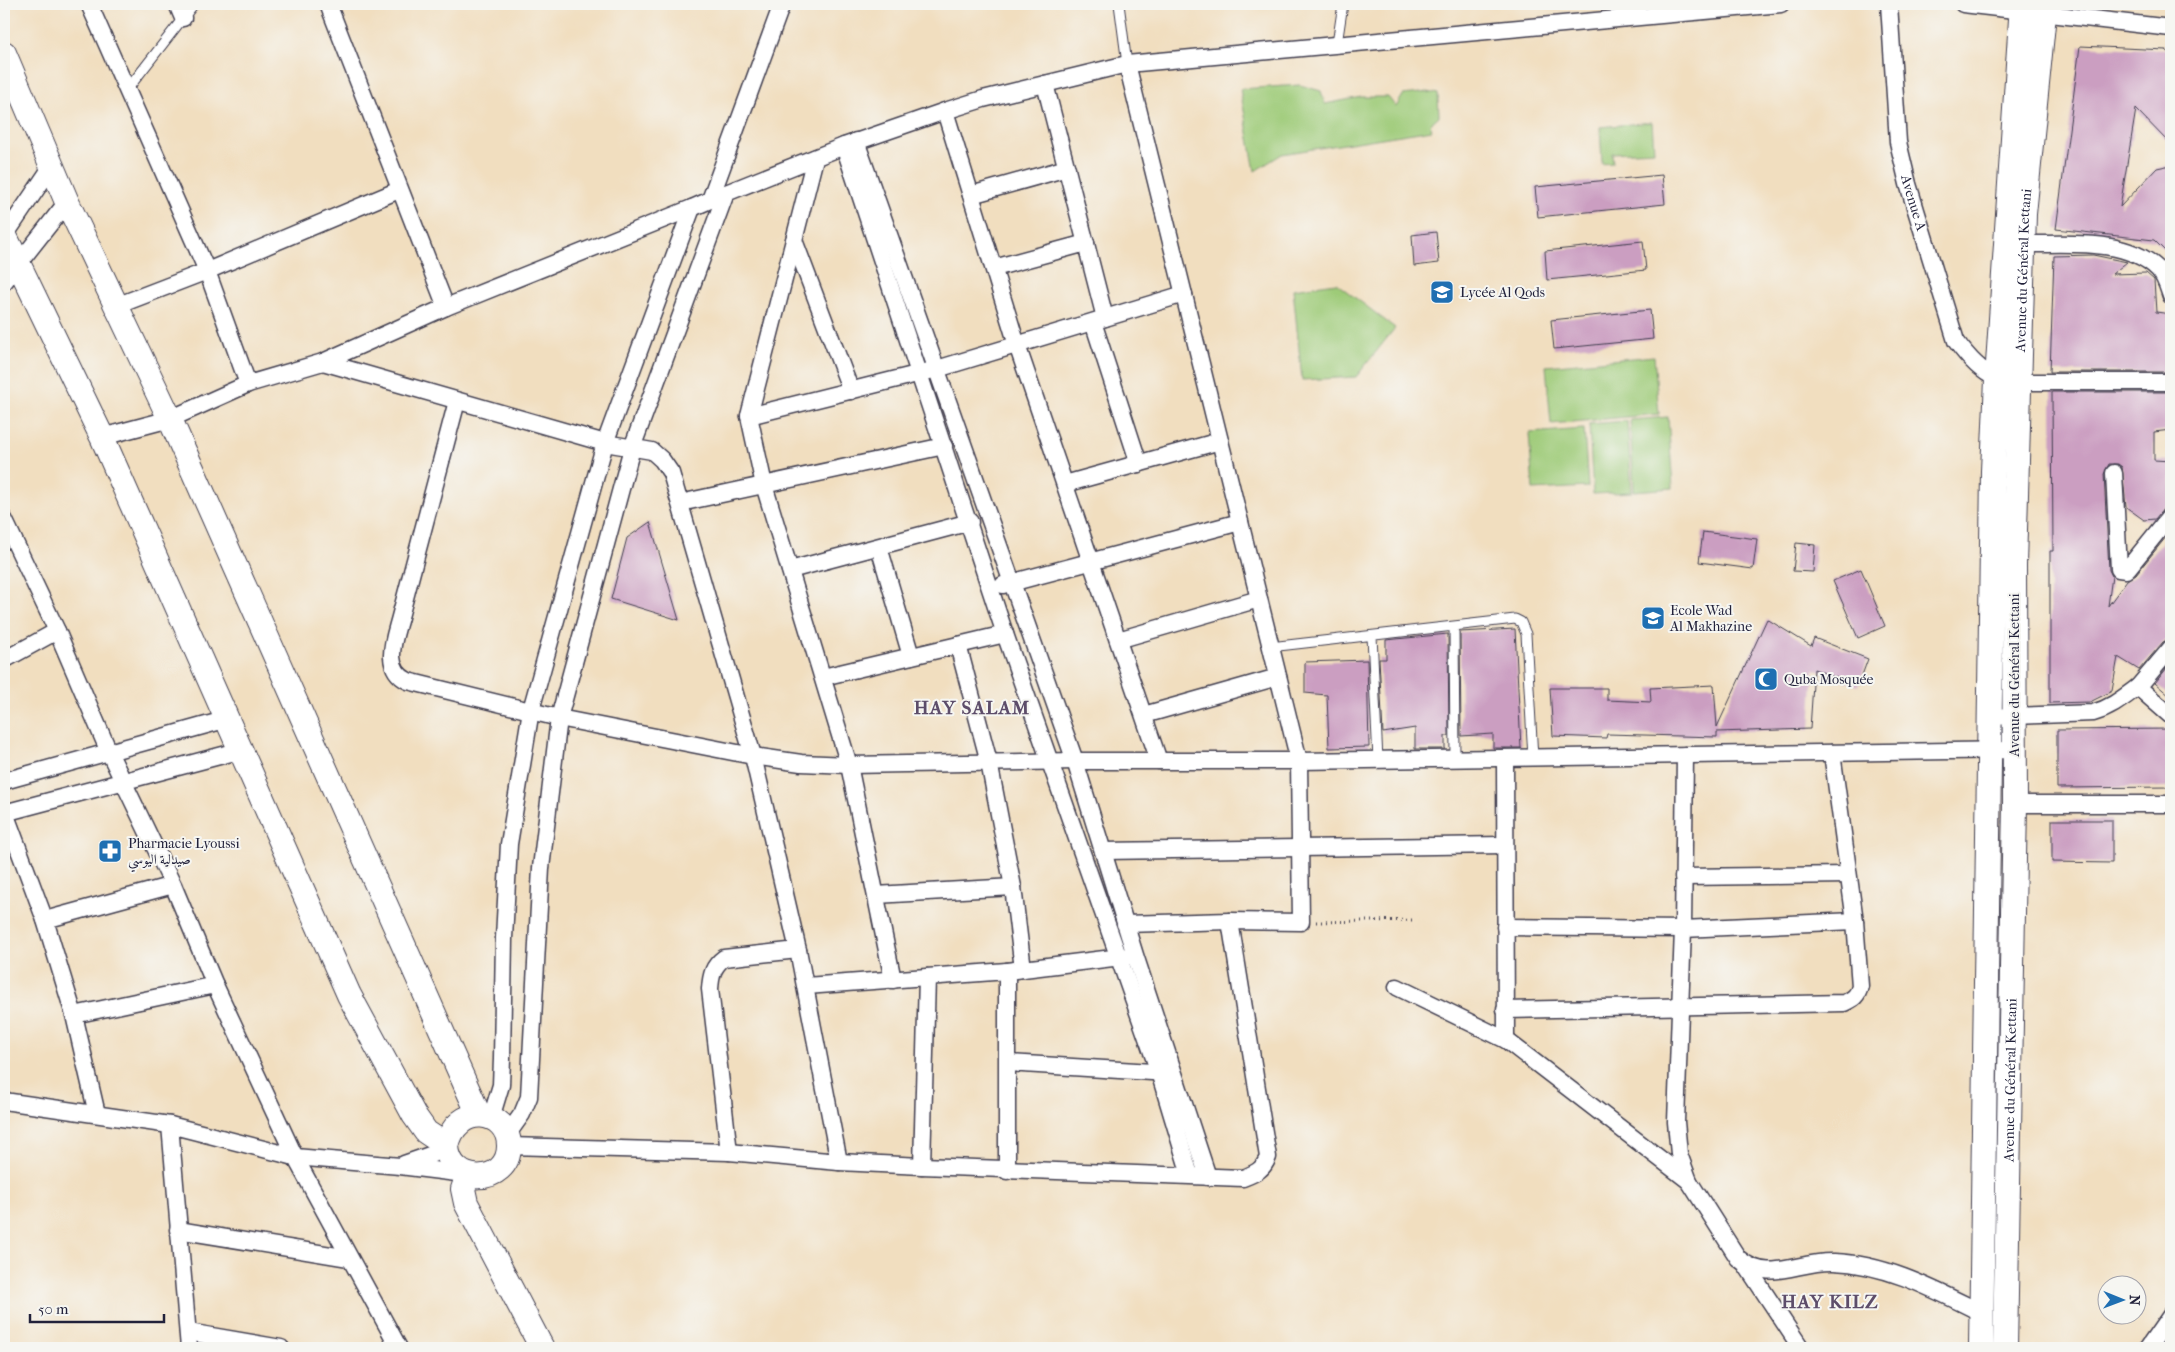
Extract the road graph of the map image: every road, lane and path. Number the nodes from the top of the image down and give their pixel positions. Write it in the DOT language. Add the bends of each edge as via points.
graph roads {
  1 [pos="89,4"];
  2 [pos="194,4"];
  3 [pos="328,4"];
  4 [pos="782,4"];
  5 [pos="1119,4"];
  6 [pos="1343,4"];
  7 [pos="1781,4"];
  8 [pos="1889,4"];
  9 [pos="1963,4"];
  10 [pos="2033,8"];
  11 [pos="180,11"];
  12 [pos="2171,28"];
  13 [pos="1337,44"];
  14 [pos="4,53"];
  15 [pos="1127,64"];
  16 [pos="1045,84"];
  17 [pos="127,90"];
  18 [pos="945,111"];
  19 [pos="850,144"];
  20 [pos="815,158"];
  21 [pos="52,166"];
  22 [pos="1067,168"];
  23 [pos="400,190"];
  24 [pos="726,192"];
  25 [pos="971,195"];
  26 [pos="710,200"];
  27 [pos="67,202"];
  28 [pos="692,208"];
  29 [pos="4,236"];
  30 [pos="794,240"];
  31 [pos="1086,244"];
  32 [pos="2023,244"];
  33 [pos="994,268"];
  34 [pos="207,271"];
  35 [pos="11,273"];
  36 [pos="1184,294"];
  37 [pos="2171,296"];
  38 [pos="116,306"];
  39 [pos="446,307"];
  40 [pos="1099,320"];
  41 [pos="1017,345"];
  42 [pos="323,362"];
  43 [pos="937,369"];
  44 [pos="921,374"];
  45 [pos="2008,380"];
  46 [pos="2171,382"];
  47 [pos="248,384"];
  48 [pos="851,391"];
  49 [pos="457,401"];
  50 [pos="749,416"];
  51 [pos="170,419"];
  52 [pos="102,437"];
  53 [pos="1220,441"];
  54 [pos="605,442"];
  55 [pos="944,446"];
  56 [pos="632,448"];
  57 [pos="1139,464"];
  58 [pos="2114,473"];
  59 [pos="1065,484"];
  60 [pos="764,485"];
  61 [pos="680,503"];
  62 [pos="2171,515"];
  63 [pos="4,519"];
  64 [pos="970,522"];
  65 [pos="1240,522"];
  66 [pos="879,547"];
  67 [pos="1091,561"];
  68 [pos="790,570"];
  69 [pos="1012,583"];
  70 [pos="991,589"];
  71 [pos="1258,599"];
  72 [pos="1454,627"];
  73 [pos="57,631"];
  74 [pos="1006,634"];
  75 [pos="1372,636"];
  76 [pos="1118,640"];
  77 [pos="958,645"];
  78 [pos="1270,646"];
  79 [pos="2171,648"];
  80 [pos="911,656"];
  81 [pos="4,660"];
  82 [pos="822,677"];
  83 [pos="1278,677"];
  84 [pos="2138,687"];
  85 [pos="532,710"];
  86 [pos="1144,715"];
  87 [pos="2014,716"];
  88 [pos="2171,716"];
  89 [pos="1989,717"];
  90 [pos="559,718"];
  91 [pos="228,719"];
  92 [pos="242,750"];
  93 [pos="2015,750"];
  94 [pos="1988,751"];
  95 [pos="109,752"];
  96 [pos="1832,753"];
  97 [pos="1685,755"];
  98 [pos="753,756"];
  99 [pos="1505,758"];
  100 [pos="1533,758"];
  101 [pos="1456,759"];
  102 [pos="1075,760"];
  103 [pos="1378,760"];
  104 [pos="1052,761"];
  105 [pos="1159,761"];
  106 [pos="1298,761"];
  107 [pos="989,762"];
  108 [pos="849,765"];
  109 [pos="4,781"];
  110 [pos="123,782"];
  111 [pos="2015,804"];
  112 [pos="2171,804"];
  113 [pos="4,812"];
  114 [pos="1504,845"];
  115 [pos="1300,847"];
  116 [pos="1103,850"];
  117 [pos="1848,875"];
  118 [pos="1683,877"];
  119 [pos="173,885"];
  120 [pos="1013,887"];
  121 [pos="876,895"];
  122 [pos="45,920"];
  123 [pos="1416,920"];
  124 [pos="1230,921"];
  125 [pos="1855,921"];
  126 [pos="1300,922"];
  127 [pos="1126,924"];
  128 [pos="1505,927"];
  129 [pos="1683,929"];
  130 [pos="798,950"];
  131 [pos="1128,956"];
  132 [pos="1015,970"];
  133 [pos="928,977"];
  134 [pos="893,980"];
  135 [pos="215,985"];
  136 [pos="806,986"];
  137 [pos="1397,987"];
  138 [pos="1679,1008"];
  139 [pos="1505,1010"];
  140 [pos="74,1016"];
  141 [pos="1506,1040"];
  142 [pos="1008,1063"];
  143 [pos="1166,1072"];
  144 [pos="4,1102"];
  145 [pos="97,1114"];
  146 [pos="170,1125"];
  147 [pos="496,1128"];
  148 [pos="447,1147"];
  149 [pos="728,1152"];
  150 [pos="295,1157"];
  151 [pos="839,1162"];
  152 [pos="400,1166"];
  153 [pos="922,1166"];
  154 [pos="1006,1171"];
  155 [pos="466,1175"];
  156 [pos="1190,1175"];
  157 [pos="1208,1177"];
  158 [pos="1689,1181"];
  159 [pos="178,1230"];
  160 [pos="349,1258"];
  161 [pos="1746,1265"];
  162 [pos="1982,1313"];
  163 [pos="2171,1315"];
  164 [pos="188,1340"];
  165 [pos="281,1348"];
  166 [pos="399,1348"];
  167 [pos="542,1348"];
  168 [pos="1801,1348"];
  169 [pos="1981,1348"];
  170 [pos="2005,1348"];
  171 [pos="2148,1348"];
  1 -- 17 [label="street"];
  2 -- 11 [label="lane"];
  3 -- 23 [label="street"];
  4 -- 26 [label="street"];
  5 -- 15 [label="lane"];
  6 -- 13 [label="lane"];
  7 -- 13 [label="street"];
  8 -- 45 [label="street, Avenue A" via="1898,142 1956,341 1974,361"];
  9 -- 10 [label="street"];
  10 -- 12 [label="street"];
  10 -- 32 [label="street, Avenue du Général Kettani"];
  10 -- 45 [label="street, Avenue du Général Kettani"];
  11 -- 17 [label="lane"];
  13 -- 15 [label="street"];
  14 -- 21 [label="street"];
  15 -- 16 [label="street"];
  15 -- 36 [label="street"];
  16 -- 18 [label="street"];
  16 -- 22 [label="street"];
  17 -- 34 [label="street"];
  18 -- 19 [label="street"];
  18 -- 25 [label="street"];
  19 -- 20 [label="street"];
  19 -- 43 [label="street"];
  19 -- 44 [label="street"];
  20 -- 24 [label="street"];
  20 -- 30 [label="street"];
  21 -- 27 [label="street"];
  21 -- 29 [label="street"];
  22 -- 25 [label="street"];
  22 -- 31 [label="street"];
  23 -- 34 [label="street"];
  23 -- 39 [label="street"];
  24 -- 26 [label="street"];
  24 -- 56 [label="street"];
  25 -- 33 [label="street"];
  26 -- 28 [label="street"];
  27 -- 35 [label="street"];
  27 -- 38 [label="street"];
  28 -- 39 [label="street"];
  28 -- 54 [label="street"];
  29 -- 35 [label="street"];
  30 -- 48 [label="street"];
  30 -- 50 [label="street"];
  31 -- 33 [label="street"];
  31 -- 40 [label="street"];
  32 -- 37 [label="street" via="2119,248 2158,269"];
  32 -- 45 [label="street, Avenue du Général Kettani"];
  33 -- 41 [label="street"];
  34 -- 38 [label="street"];
  34 -- 47 [label="street"];
  35 -- 52 [label="street"];
  36 -- 40 [label="street"];
  36 -- 53 [label="street"];
  38 -- 51 [label="street"];
  39 -- 42 [label="street"];
  40 -- 41 [label="street"];
  40 -- 57 [label="street"];
  41 -- 43 [label="street"];
  41 -- 59 [label="street"];
  42 -- 47 [label="street"];
  42 -- 49 [label="street"];
  43 -- 44 [label="street"];
  43 -- 69 [label="street"];
  44 -- 48 [label="street"];
  44 -- 55 [label="street"];
  45 -- 46 [label="street"];
  45 -- 87 [label="street, Avenue du Général Kettani" via="2014,566"];
  45 -- 89 [label="street, Avenue du Général Kettani"];
  47 -- 51 [label="street"];
  48 -- 50 [label="street"];
  49 -- 54 [label="street"];
  49 -- 85 [label="street" via="394,640 392,664 398,675 408,681"];
  50 -- 60 [label="street"];
  51 -- 52 [label="street"];
  51 -- 147 [label="street"];
  52 -- 91 [label="street"];
  53 -- 57 [label="street"];
  53 -- 65 [label="street"];
  54 -- 56 [label="street"];
  54 -- 85 [label="street"];
  55 -- 60 [label="street"];
  55 -- 64 [label="street"];
  56 -- 61 [label="street" via="652,451 662,460 671,473"];
  56 -- 90 [label="street"];
  57 -- 59 [label="street"];
  58 -- 62 [label="street" via="2119,569 2129,567"];
  59 -- 67 [label="street"];
  60 -- 61 [label="street"];
  60 -- 68 [label="street"];
  61 -- 98 [label="street"];
  63 -- 73 [label="street"];
  64 -- 66 [label="street"];
  64 -- 70 [label="street"];
  65 -- 67 [label="street"];
  65 -- 71 [label="street"];
  66 -- 68 [label="street"];
  66 -- 80 [label="street"];
  67 -- 69 [label="street"];
  67 -- 76 [label="street"];
  68 -- 82 [label="street"];
  69 -- 70 [label="street"];
  69 -- 102 [label="street"];
  70 -- 74 [label="street"];
  71 -- 76 [label="street"];
  71 -- 78 [label="street"];
  72 -- 75 [label="lane"];
  72 -- 100 [label="lane" via="1515,619 1521,622 1526,634"];
  72 -- 101 [label="lane"];
  73 -- 81 [label="street"];
  73 -- 95 [label="street"];
  74 -- 77 [label="street"];
  74 -- 104 [label="street"];
  75 -- 78 [label="lane"];
  75 -- 103 [label="lane"];
  76 -- 86 [label="street"];
  77 -- 80 [label="street"];
  77 -- 107 [label="street"];
  78 -- 83 [label="street"];
  79 -- 84 [label="street"];
  80 -- 82 [label="street"];
  82 -- 108 [label="street"];
  83 -- 86 [label="street"];
  83 -- 106 [label="street"];
  84 -- 87 [label="street" via="2106,710"];
  84 -- 88 [label="street"];
  85 -- 90 [label="street"];
  85 -- 147 [label="street" via="510,844 504,938 502,1059"];
  86 -- 105 [label="street"];
  87 -- 89 [label="street"];
  87 -- 93 [label="street, Avenue du Général Kettani"];
  89 -- 94 [label="street, Avenue du Général Kettani"];
  90 -- 98 [label="street"];
  90 -- 147 [label="street" via="541,868 529,1097 522,1114"];
  91 -- 92 [label="street"];
  91 -- 95 [label="street"];
  92 -- 110 [label="street"];
  92 -- 148 [label="street" via="349,995 414,1115 426,1132"];
  93 -- 94 [label="street"];
  93 -- 111 [label="street, Avenue du Général Kettani"];
  94 -- 96 [label="street"];
  94 -- 162 [label="street, Avenue du Général Kettani"];
  95 -- 109 [label="street"];
  95 -- 110 [label="street"];
  96 -- 97 [label="street"];
  96 -- 117 [label="street"];
  97 -- 100 [label="street"];
  97 -- 118 [label="street"];
  98 -- 108 [label="street"];
  98 -- 130 [label="street"];
  99 -- 100 [label="street"];
  99 -- 101 [label="street"];
  99 -- 114 [label="street"];
  101 -- 103 [label="street"];
  102 -- 104 [label="street"];
  102 -- 105 [label="street"];
  102 -- 116 [label="street"];
  103 -- 106 [label="street"];
  104 -- 107 [label="street"];
  104 -- 131 [label="street"];
  105 -- 106 [label="street"];
  106 -- 115 [label="street"];
  107 -- 108 [label="street"];
  107 -- 120 [label="street"];
  108 -- 121 [label="street"];
  110 -- 113 [label="street"];
  110 -- 119 [label="street"];
  111 -- 112 [label="street"];
  111 -- 170 [label="street, Avenue du Général Kettani"];
  113 -- 122 [label="street"];
  114 -- 115 [label="street"];
  114 -- 128 [label="street"];
  115 -- 116 [label="street"];
  115 -- 126 [label="street"];
  116 -- 127 [label="street"];
  117 -- 118 [label="street"];
  117 -- 125 [label="street"];
  118 -- 129 [label="street"];
  119 -- 122 [label="street"];
  119 -- 135 [label="street"];
  120 -- 121 [label="street"];
  120 -- 132 [label="street"];
  121 -- 134 [label="street"];
  122 -- 140 [label="street"];
  123 -- 126 [label="path"];
  124 -- 126 [label="street"];
  124 -- 127 [label="street"];
  124 -- 157 [label="street" via="1268,1157 1257,1173 1243,1178"];
  125 -- 129 [label="street"];
  125 -- 138 [label="street" via="1860,986 1853,999 1844,1003"];
  127 -- 131 [label="street"];
  128 -- 129 [label="street"];
  128 -- 139 [label="street"];
  129 -- 138 [label="street"];
  130 -- 136 [label="street"];
  130 -- 149 [label="street" via="724,958 716,964 711,977"];
  131 -- 132 [label="street"];
  131 -- 143 [label="street"];
  132 -- 133 [label="street"];
  132 -- 142 [label="street"];
  133 -- 134 [label="street"];
  133 -- 153 [label="street"];
  134 -- 136 [label="street"];
  135 -- 140 [label="street"];
  135 -- 150 [label="street"];
  136 -- 151 [label="street"];
  137 -- 141 [label="street"];
  138 -- 139 [label="street"];
  138 -- 158 [label="street" via="1676,1122 1679,1154"];
  139 -- 141 [label="street"];
  140 -- 145 [label="street"];
  141 -- 158 [label="street"];
  142 -- 143 [label="street"];
  142 -- 154 [label="street"];
  143 -- 156 [label="street"];
  143 -- 157 [label="street"];
  144 -- 145 [label="street"];
  145 -- 146 [label="street"];
  146 -- 150 [label="street"];
  146 -- 159 [label="street"];
  147 -- 148 [label="street" via="467,1117 450,1134"];
  147 -- 149 [label="street"];
  147 -- 155 [label="street" via="507,1158 491,1174 479,1177"];
  148 -- 152 [label="street"];
  148 -- 155 [label="street" via="456,1168"];
  149 -- 151 [label="street"];
  150 -- 152 [label="street"];
  150 -- 160 [label="street"];
  151 -- 153 [label="street"];
  152 -- 155 [label="street"];
  153 -- 154 [label="street"];
  154 -- 156 [label="street"];
  155 -- 167 [label="street" via="463,1189 466,1203"];
  156 -- 157 [label="street"];
  158 -- 161 [label="street" via="1738,1258"];
  159 -- 160 [label="street"];
  159 -- 164 [label="street"];
  160 -- 166 [label="street"];
  161 -- 162 [label="street" via="1771,1272 1833,1262 1882,1270 1925,1285"];
  161 -- 168 [label="street"];
  162 -- 169 [label="street, Avenue du Général Kettani"];
  163 -- 171 [label="street"];
  164 -- 165 [label="street"];
}
